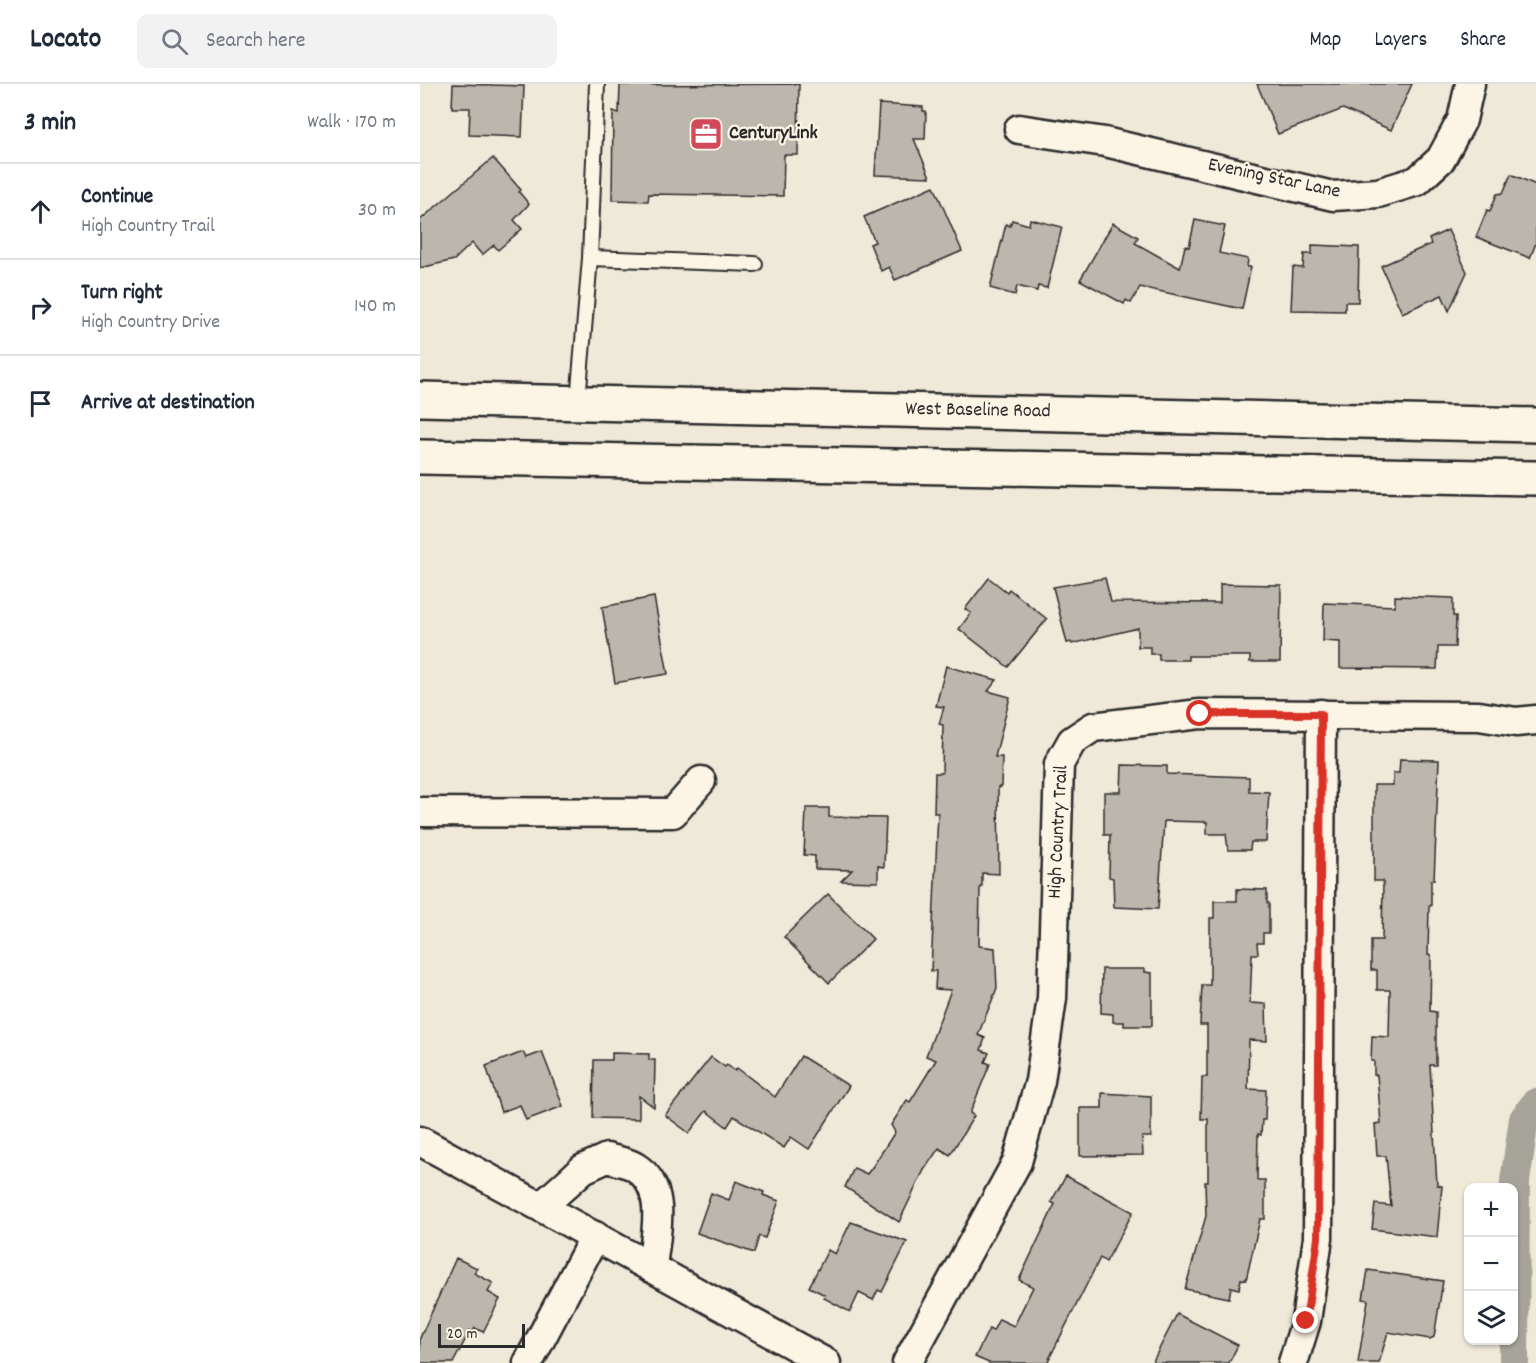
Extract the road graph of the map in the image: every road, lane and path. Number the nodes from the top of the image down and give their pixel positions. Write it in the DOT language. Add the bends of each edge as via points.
graph roads {
  1 [pos="597,84"];
  2 [pos="1470,84"];
  3 [pos="1019,129"];
  4 [pos="590,258"];
  5 [pos="755,264"];
  6 [pos="420,399"];
  7 [pos="578,401"];
  8 [pos="1536,425"];
  9 [pos="420,457"];
  10 [pos="1536,478"];
  11 [pos="1321,714"];
  12 [pos="1536,720"];
  13 [pos="701,781"];
  14 [pos="420,812"];
  15 [pos="420,1141"];
  16 [pos="542,1206"];
  17 [pos="595,1236"];
  18 [pos="652,1268"];
  19 [pos="528,1363"];
  20 [pos="826,1363"];
  21 [pos="907,1363"];
  22 [pos="1293,1363"];
  1 -- 4 [label="lane"];
  2 -- 3 [label="street, Evening Star Lane" via="1462,120 1441,159 1417,181 1378,193 1333,196 1105,142"];
  4 -- 5 [label="lane"];
  4 -- 7 [label="lane"];
  6 -- 7 [label="main road, West Baseline Road"];
  7 -- 8 [label="main road, West Baseline Road"];
  9 -- 10 [label="main road"];
  11 -- 12 [label="street, High Country Trail"];
  11 -- 21 [label="street, High Country Trail" via="1200,714 1092,727 1072,741 1059,764 1052,998 1040,1081 1017,1162"];
  11 -- 22 [label="street" via="1318,1238 1306,1321"];
  13 -- 14 [label="street" via="673,813"];
  15 -- 16 [label="street"];
  16 -- 17 [label="street"];
  16 -- 18 [label="street" via="583,1169 608,1158 634,1166 653,1185 658,1208"];
  17 -- 18 [label="street"];
  17 -- 19 [label="street"];
  18 -- 20 [label="street"];
}
